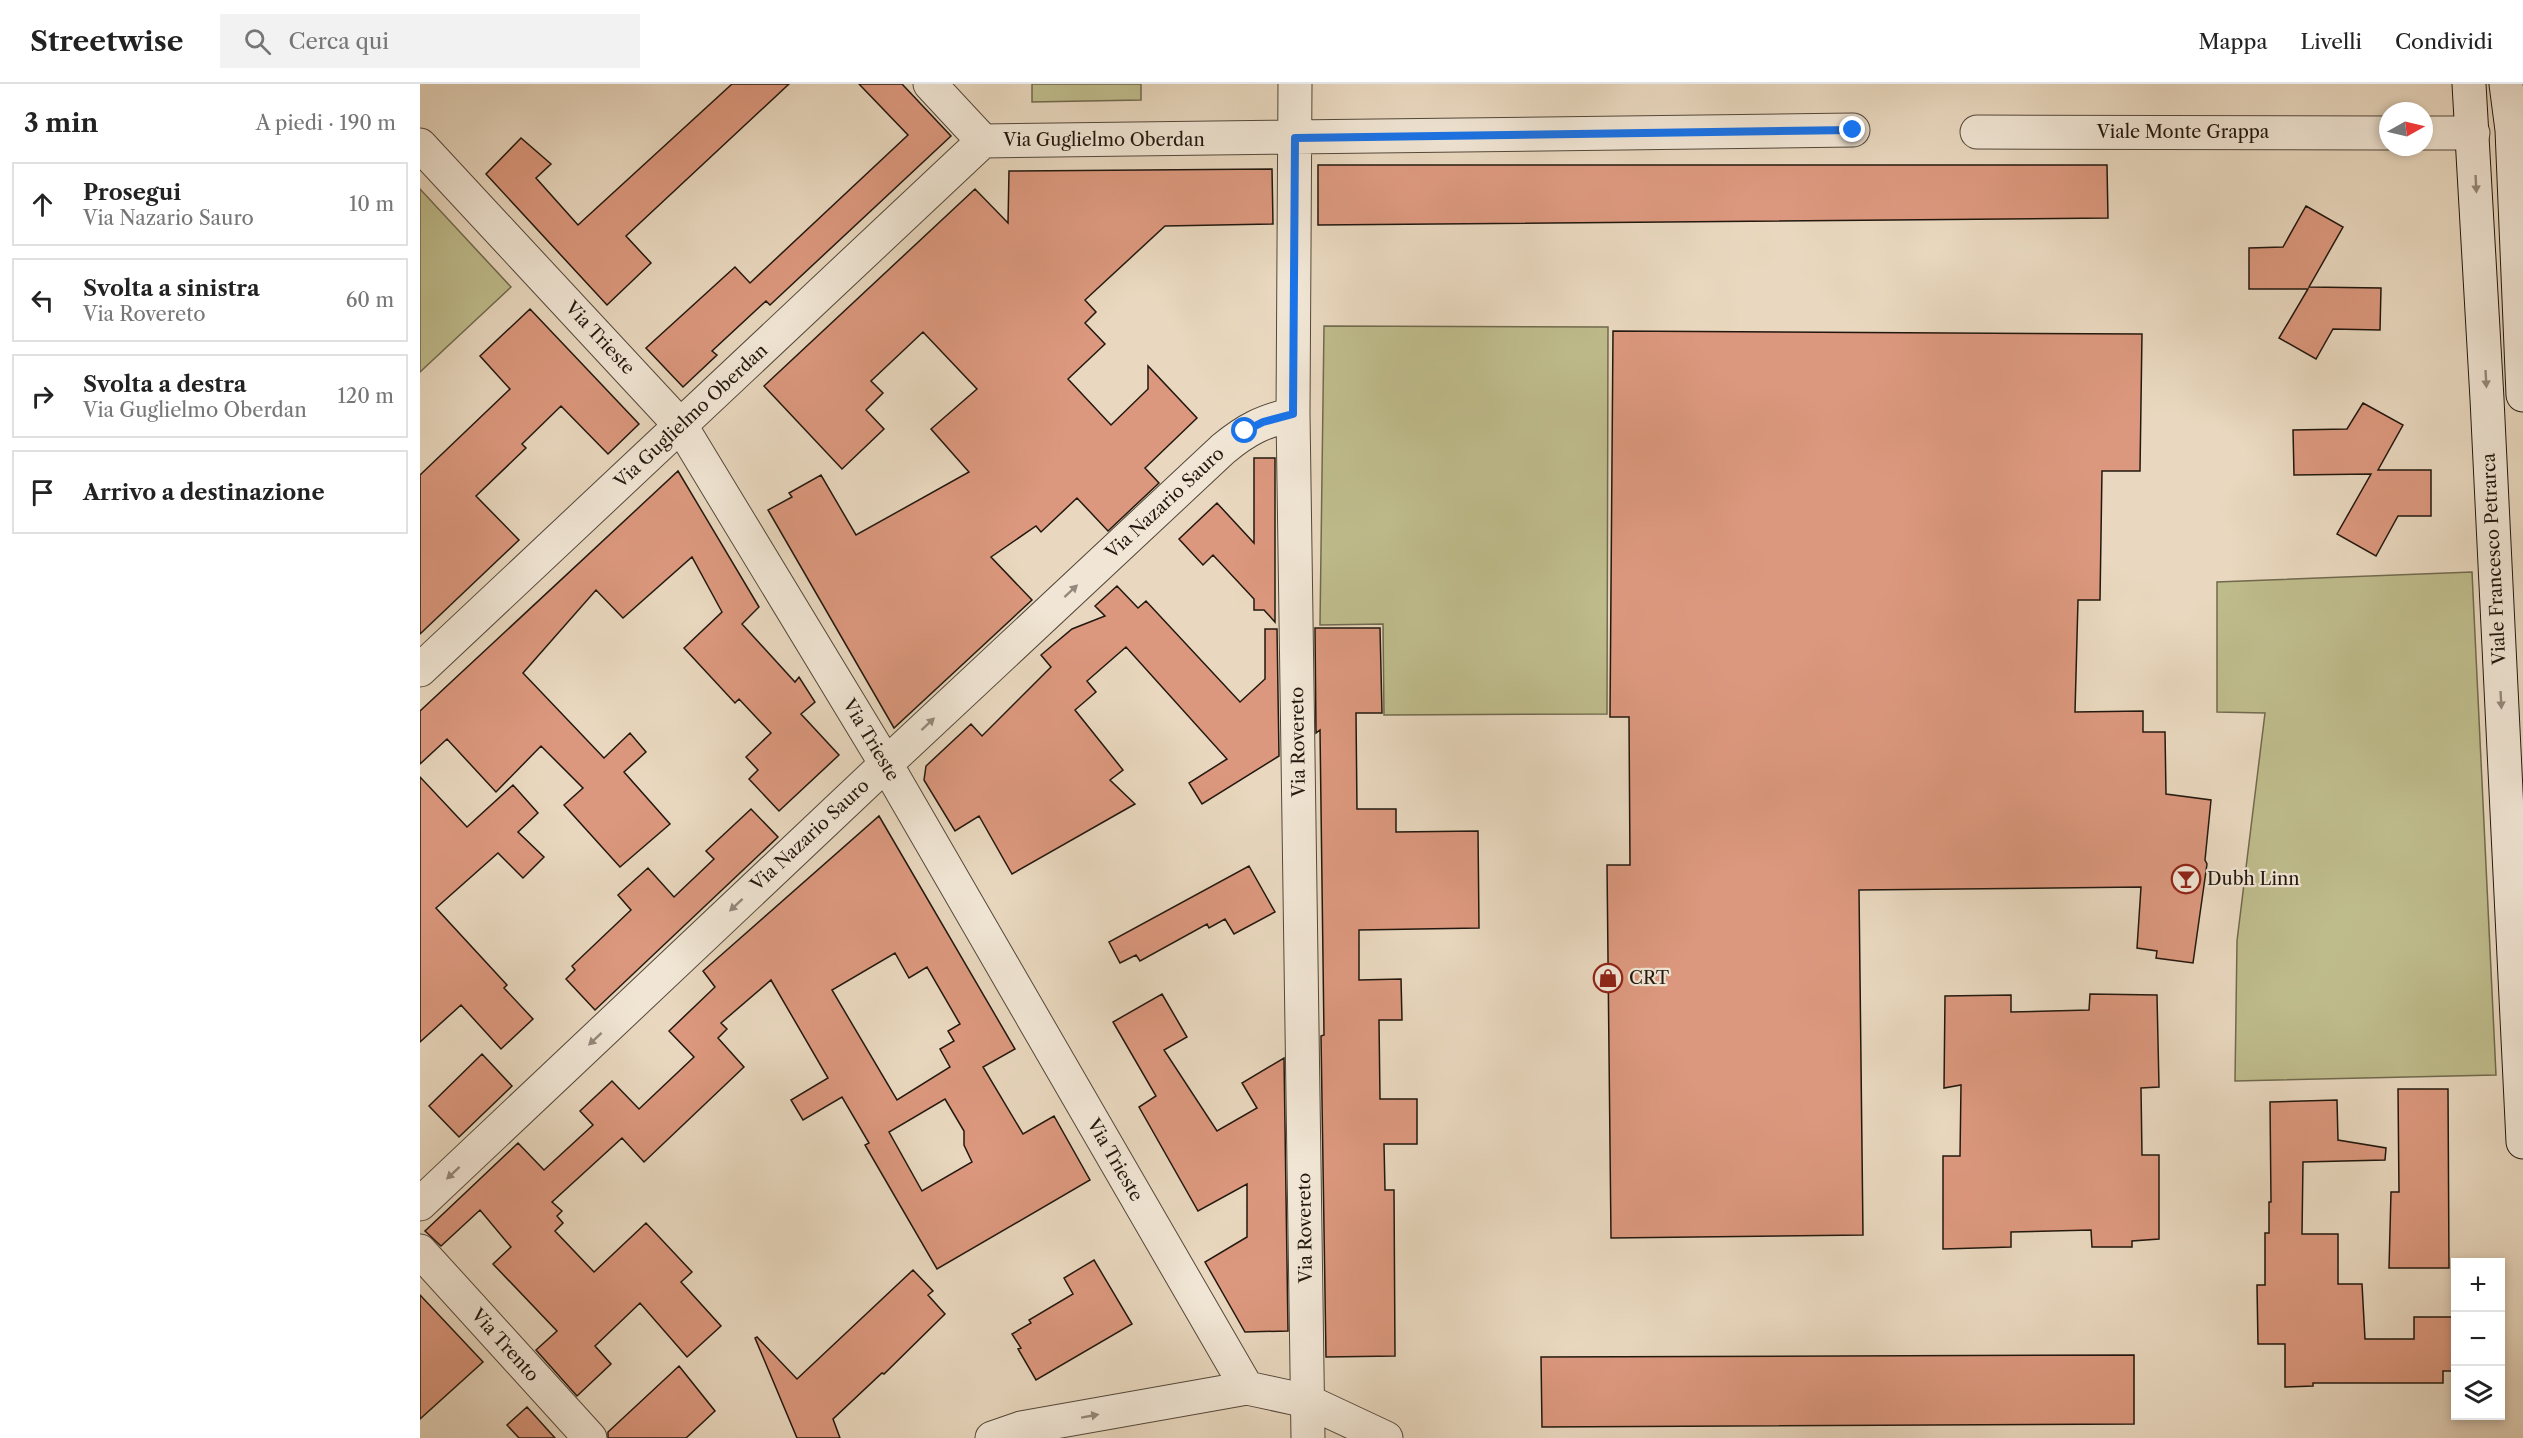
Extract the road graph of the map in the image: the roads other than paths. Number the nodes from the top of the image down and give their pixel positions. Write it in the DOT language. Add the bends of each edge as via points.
graph roads {
  1 [pos="930,84"];
  2 [pos="1295,84"];
  3 [pos="2469,84"];
  4 [pos="2506,84"];
  5 [pos="1853,130"];
  6 [pos="1977,132"];
  7 [pos="2379,133"];
  8 [pos="2433,133"];
  9 [pos="2473,133"];
  10 [pos="1295,138"];
  11 [pos="983,141"];
  12 [pos="420,145"];
  13 [pos="2523,395"];
  14 [pos="1293,414"];
  15 [pos="681,426"];
  16 [pos="420,670"];
  17 [pos="886,764"];
  18 [pos="2523,1142"];
  19 [pos="420,1204"];
  20 [pos="420,1251"];
  21 [pos="1247,1388"];
  22 [pos="1307,1401"];
  23 [pos="1011,1435"];
  24 [pos="590,1438"];
  25 [pos="1308,1438"];
  26 [pos="1386,1438"];
  1 -- 11 [label="street"];
  2 -- 10 [label="street, Via Rovereto"];
  3 -- 9 [label="street, Viale Francesco Petrarca"];
  4 -- 13 [label="street" via="2512,130"];
  5 -- 10 [label="street, Via Guglielmo Oberdan"];
  6 -- 7 [label="street, Viale Monte Grappa"];
  8 -- 9 [label="street"];
  9 -- 18 [label="street, Viale Francesco Petrarca, one-way"];
  10 -- 11 [label="street, Via Guglielmo Oberdan"];
  10 -- 14 [label="street, Via Rovereto"];
  11 -- 15 [label="street, Via Guglielmo Oberdan"];
  12 -- 15 [label="street, Via Trieste"];
  17 -- 14 [label="street, Via Nazario Sauro, one-way" via="1223,449 1245,431"];
  14 -- 22 [label="street, Via Rovereto"];
  15 -- 16 [label="street, Via Guglielmo Oberdan"];
  15 -- 17 [label="street, Via Trieste"];
  17 -- 19 [label="street, Via Nazario Sauro, one-way"];
  17 -- 21 [label="street, Via Trieste"];
  20 -- 24 [label="street, Via Trento"];
  21 -- 22 [label="street"];
  23 -- 21 [label="street, one-way"];
  22 -- 25 [label="street, Via Rovereto"];
  22 -- 26 [label="street"];
}
